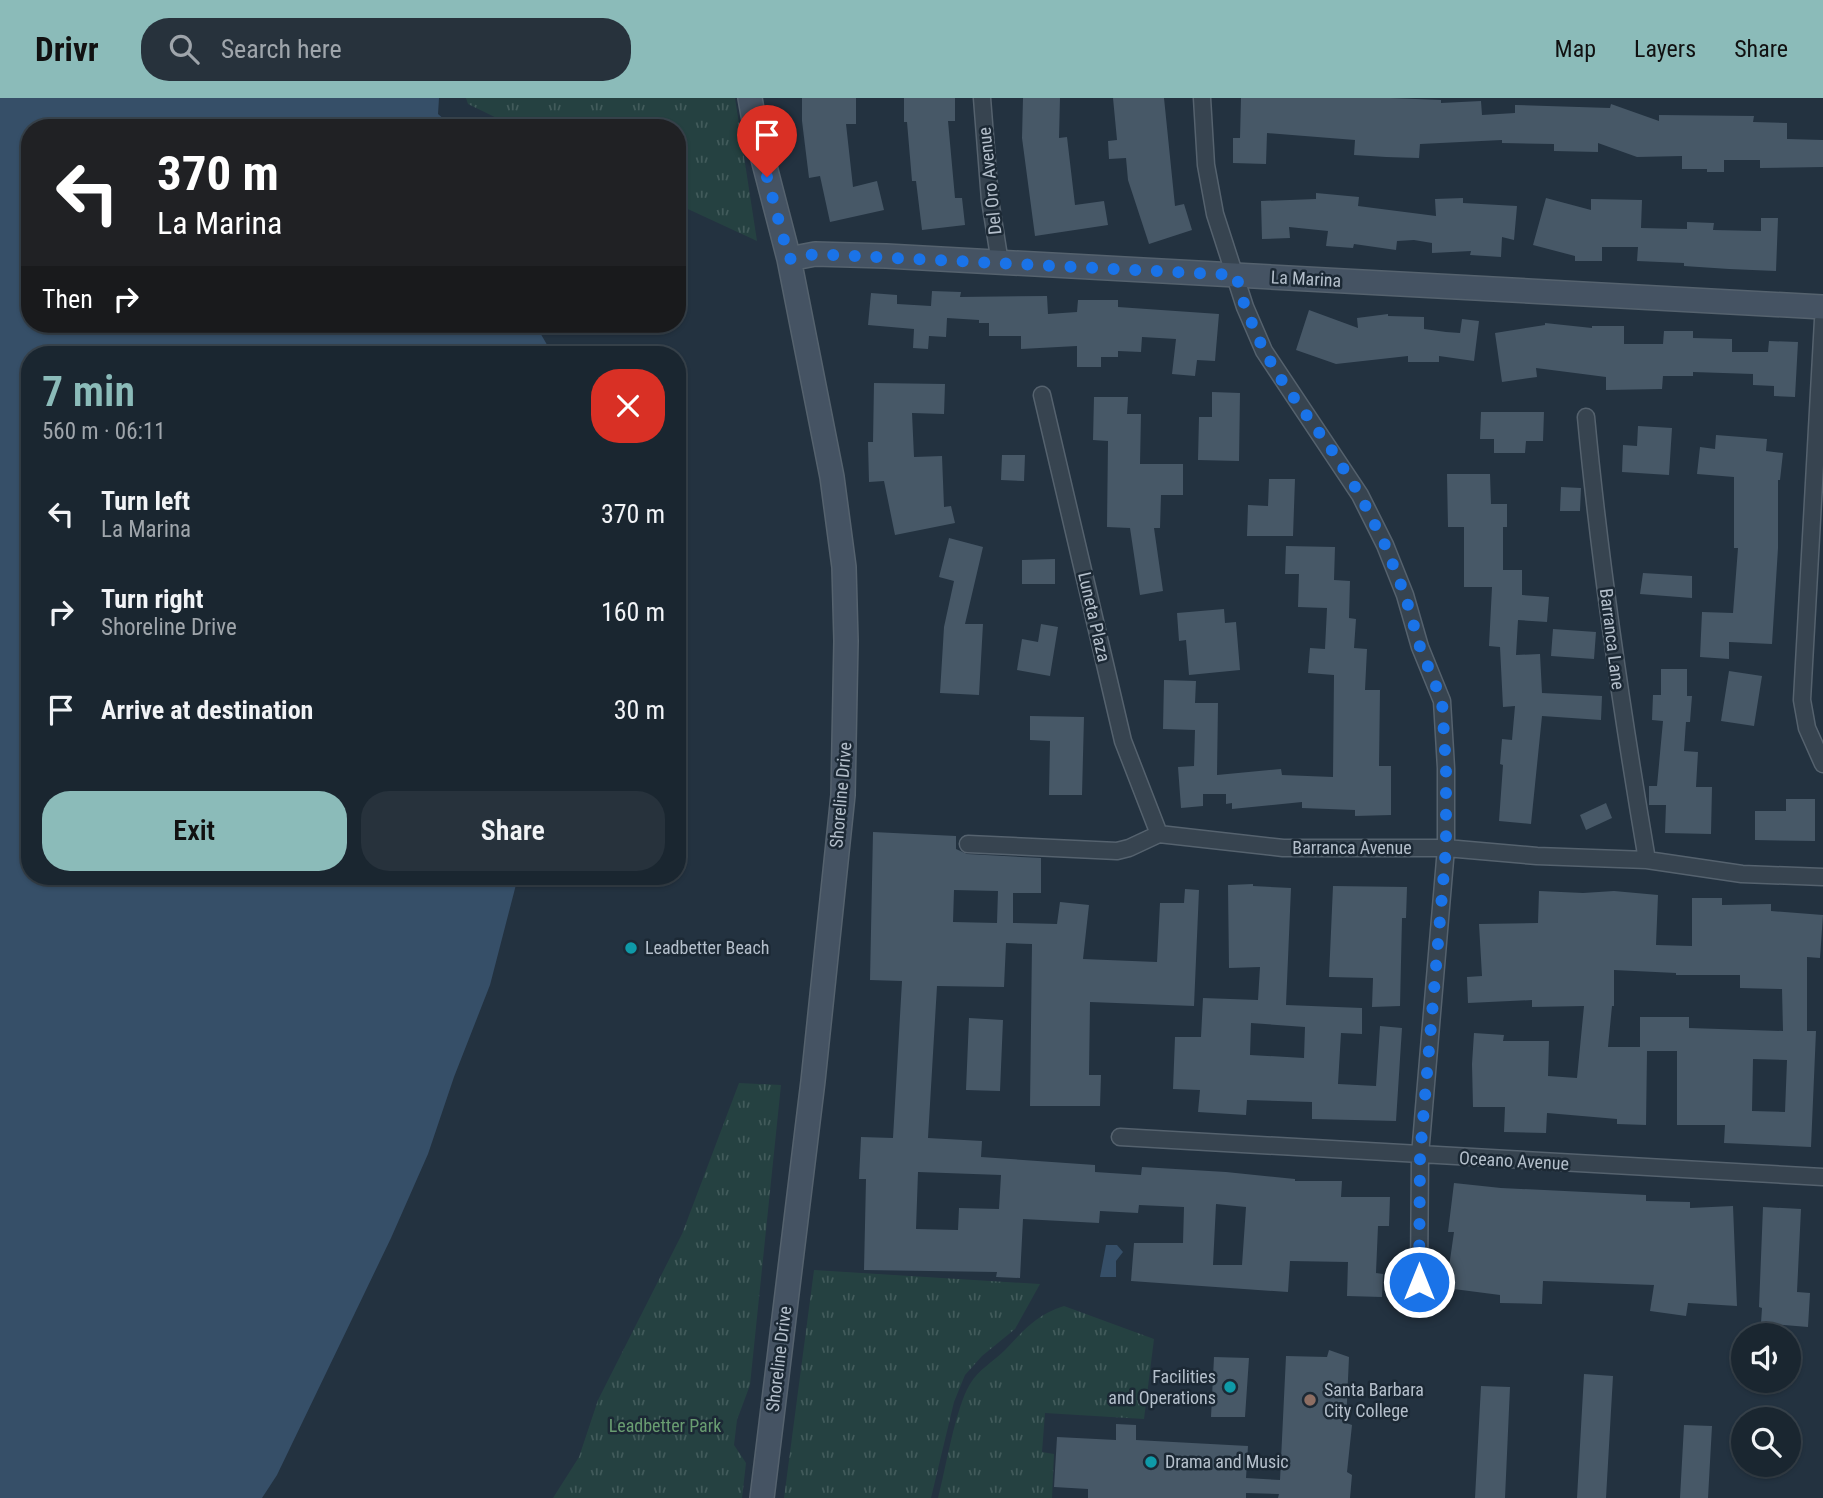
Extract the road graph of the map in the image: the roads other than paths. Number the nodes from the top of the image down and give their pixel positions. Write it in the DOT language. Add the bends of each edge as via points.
graph roads {
  1 [pos="750,98"];
  2 [pos="982,98"];
  3 [pos="1202,98"];
  4 [pos="789,259"];
  5 [pos="1000,263"];
  6 [pos="1236,275"];
  7 [pos="1823,307"];
  8 [pos="1823,320"];
  9 [pos="1042,395"];
  10 [pos="1586,417"];
  11 [pos="1823,764"];
  12 [pos="1159,834"];
  13 [pos="968,844"];
  14 [pos="1446,848"];
  15 [pos="1647,860"];
  16 [pos="1823,877"];
  17 [pos="1120,1137"];
  18 [pos="1420,1156"];
  19 [pos="1823,1177"];
  20 [pos="1419,1282"];
  21 [pos="762,1498"];
  1 -- 4 [label="main road, Shoreline Drive"];
  2 -- 5 [label="street, Del Oro Avenue"];
  3 -- 6 [label="street" via="1214,214"];
  4 -- 5 [label="main road, La Marina" via="815,254"];
  4 -- 21 [label="main road, Shoreline Drive" via="832,477 842,554 846,714 843,795 813,1081"];
  5 -- 6 [label="main road, La Marina"];
  6 -- 7 [label="main road, La Marina"];
  6 -- 14 [label="street" via="1264,351 1360,495 1405,595 1442,701"];
  8 -- 11 [label="street" via="1802,700 1807,728"];
  9 -- 12 [label="street, Luneta Plaza" via="1123,741"];
  10 -- 15 [label="street, Barranca Lane" via="1620,698"];
  12 -- 13 [label="street" via="1117,850"];
  12 -- 14 [label="street, Barranca Avenue" via="1283,848"];
  14 -- 15 [label="street, Barranca Avenue"];
  14 -- 18 [label="street"];
  15 -- 16 [label="street, Barranca Avenue" via="1742,874"];
  17 -- 18 [label="street, Oceano Avenue"];
  18 -- 19 [label="street, Oceano Avenue"];
  18 -- 20 [label="street"];
}
